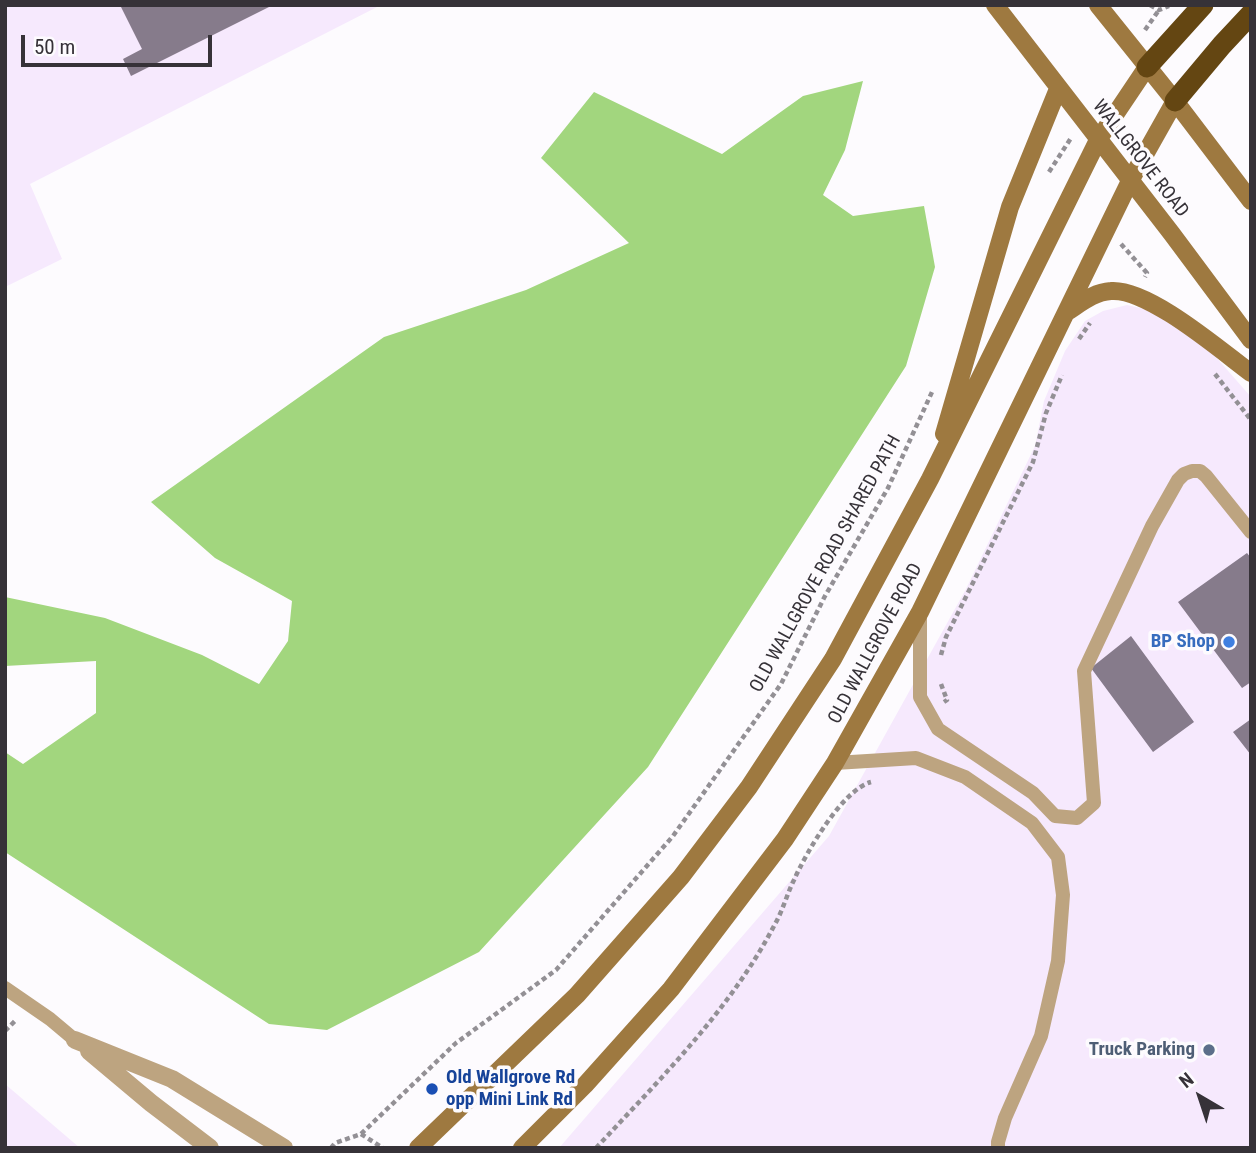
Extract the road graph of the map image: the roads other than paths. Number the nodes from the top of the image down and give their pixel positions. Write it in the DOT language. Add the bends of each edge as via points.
graph roads {
  1 [pos="995,5"];
  2 [pos="1203,5"];
  3 [pos="1102,10"];
  4 [pos="1251,14"];
  5 [pos="1147,66"];
  6 [pos="1058,89"];
  7 [pos="1175,101"];
  8 [pos="1098,140"];
  9 [pos="1130,181"];
  10 [pos="1251,201"];
  11 [pos="1065,313"];
  12 [pos="1251,340"];
  13 [pos="1251,373"];
  14 [pos="930,479"];
  15 [pos="1251,532"];
  16 [pos="920,612"];
  17 [pos="835,763"];
  18 [pos="5,988"];
  19 [pos="75,1040"];
  20 [pos="210,1148"];
  21 [pos="284,1148"];
  22 [pos="418,1148"];
  23 [pos="522,1148"];
  24 [pos="998,1148"];
  1 -- 6 [label="main road, WALLGROVE ROAD"];
  2 -- 5 [label="highway"];
  3 -- 5 [label="main road"];
  4 -- 7 [label="highway"];
  5 -- 7 [label="main road"];
  5 -- 8 [label="main road, OLD WALLGROVE ROAD"];
  6 -- 8 [label="main road, WALLGROVE ROAD"];
  6 -- 14 [label="main road" via="1010,207"];
  7 -- 9 [label="main road, OLD WALLGROVE ROAD"];
  7 -- 10 [label="main road"];
  8 -- 9 [label="main road, WALLGROVE ROAD"];
  8 -- 14 [label="main road, OLD WALLGROVE ROAD"];
  9 -- 11 [label="main road, OLD WALLGROVE ROAD"];
  9 -- 12 [label="main road, WALLGROVE ROAD"];
  11 -- 13 [label="main road" via="1092,295 1112,291 1132,295 1168,313"];
  11 -- 16 [label="main road, OLD WALLGROVE ROAD"];
  14 -- 22 [label="main road, OLD WALLGROVE ROAD" via="833,659 749,787 688,867 577,995"];
  15 -- 16 [label="lane" via="1200,471 1178,480 1084,671 1094,803 1077,818 1055,816 1033,793 938,729 920,697"];
  16 -- 17 [label="main road, OLD WALLGROVE ROAD"];
  17 -- 23 [label="main road, OLD WALLGROVE ROAD" via="785,839 671,989"];
  17 -- 24 [label="lane" via="916,758 965,777 1032,824 1058,857 1063,895 1058,961 1041,1036 1005,1118"];
  18 -- 19 [label="lane"];
  19 -- 20 [label="street"];
  19 -- 21 [label="street" via="172,1079"];
}
